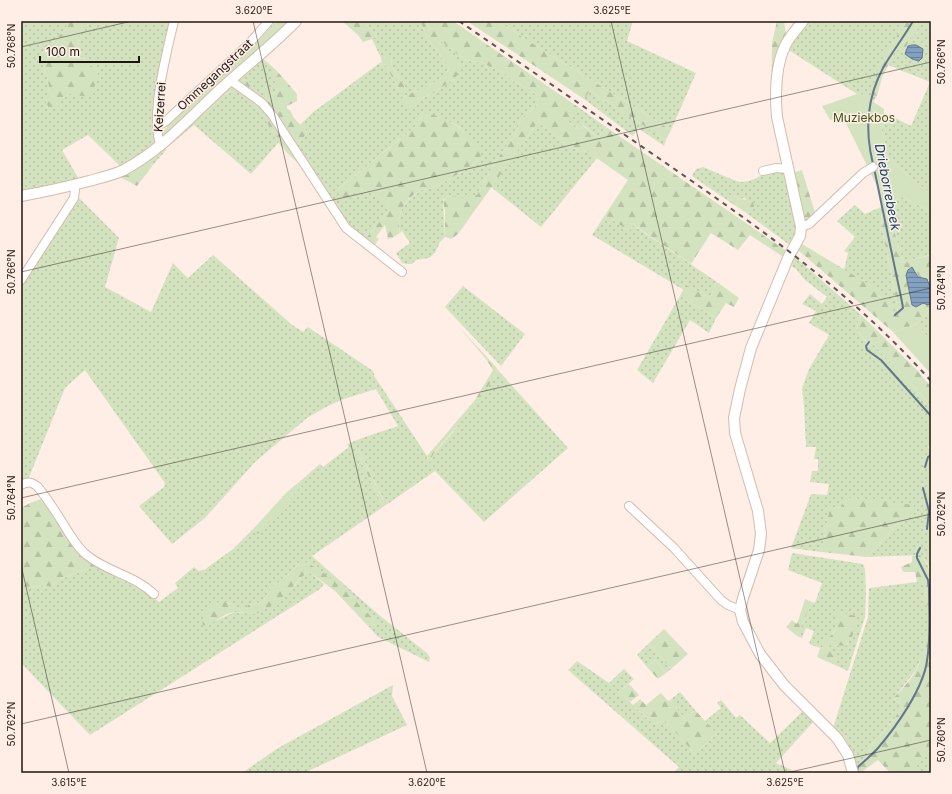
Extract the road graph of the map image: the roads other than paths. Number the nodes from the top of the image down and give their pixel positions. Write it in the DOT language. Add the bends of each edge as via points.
graph roads {
  1 [pos="174,21"];
  2 [pos="269,21"];
  3 [pos="296,21"];
  4 [pos="803,21"];
  5 [pos="230,80"];
  6 [pos="158,126"];
  7 [pos="161,146"];
  8 [pos="873,167"];
  9 [pos="788,169"];
  10 [pos="763,171"];
  11 [pos="73,185"];
  12 [pos="21,196"];
  13 [pos="801,227"];
  14 [pos="402,272"];
  15 [pos="21,280"];
  16 [pos="21,485"];
  17 [pos="629,506"];
  18 [pos="154,594"];
  19 [pos="740,610"];
  20 [pos="853,773"];
  1 -- 6 [label="street, Keizerrei" via="159,94"];
  2 -- 6 [label="street, Ommegangstraat" via="247,46"];
  3 -- 5 [label="main road"];
  4 -- 9 [label="main road" via="785,46 777,76 777,117"];
  5 -- 7 [label="main road"];
  5 -- 14 [label="street" via="262,103 273,116 346,228"];
  6 -- 7 [label="street, Keizerrei" via="157,137"];
  7 -- 11 [label="main road" via="122,170"];
  8 -- 13 [label="street" via="863,173 809,224"];
  9 -- 10 [label="street"];
  9 -- 13 [label="main road"];
  11 -- 12 [label="main road"];
  11 -- 15 [label="street" via="74,198"];
  13 -- 19 [label="main road" via="800,236 788,258 751,348 734,418 735,433 758,511 761,534 759,550"];
  16 -- 18 [label="street" via="32,482 38,487 76,544 87,556 133,578"];
  17 -- 19 [label="street" via="674,548 721,600"];
  19 -- 20 [label="main road" via="743,622 760,654 784,685 837,738 848,754"];
}
